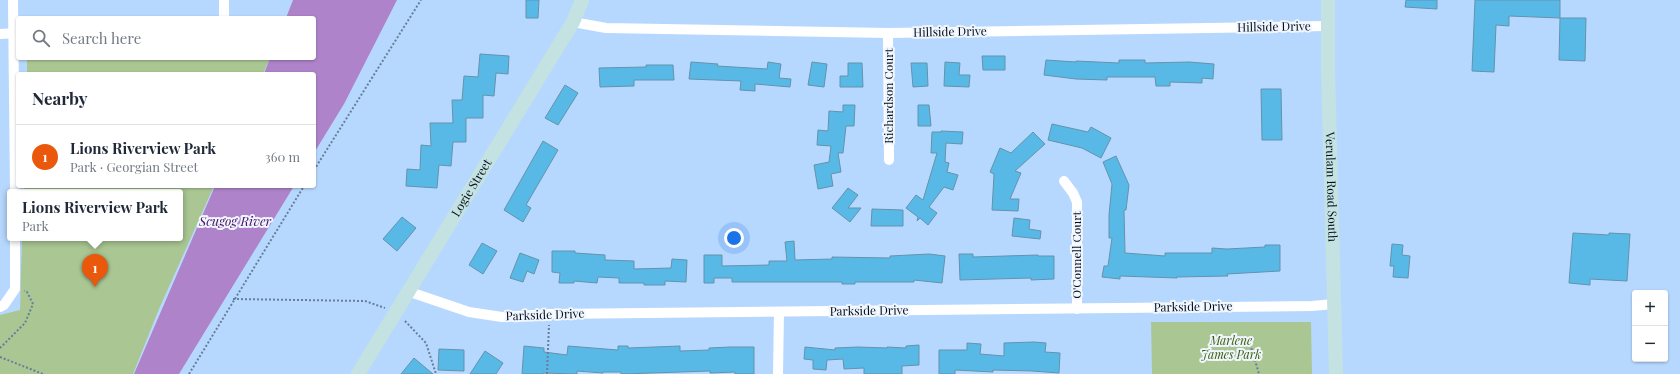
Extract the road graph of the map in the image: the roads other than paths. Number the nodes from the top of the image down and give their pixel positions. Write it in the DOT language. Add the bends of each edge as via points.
graph roads {
  1 [pos="13,0"];
  2 [pos="224,0"];
  3 [pos="582,0"];
  4 [pos="1328,0"];
  5 [pos="224,16"];
  6 [pos="573,22"];
  7 [pos="1327,26"];
  8 [pos="16,33"];
  9 [pos="888,33"];
  10 [pos="0,34"];
  11 [pos="889,160"];
  12 [pos="1064,181"];
  13 [pos="15,189"];
  14 [pos="15,241"];
  15 [pos="407,292"];
  16 [pos="1334,304"];
  17 [pos="2,306"];
  18 [pos="1077,309"];
  19 [pos="779,312"];
  20 [pos="358,374"];
  21 [pos="778,374"];
  22 [pos="1336,374"];
  1 -- 8 [label="street"];
  2 -- 5 [label="street"];
  3 -- 6 [label="street, Logie Street"];
  4 -- 7 [label="street, Verulam Road South"];
  6 -- 9 [label="street, Hillside Drive" via="606,28"];
  6 -- 15 [label="street, Logie Street"];
  7 -- 9 [label="street, Hillside Drive"];
  7 -- 16 [label="street, Verulam Road South"];
  8 -- 10 [label="street"];
  8 -- 13 [label="street"];
  9 -- 11 [label="street, Richardson Court"];
  12 -- 18 [label="street, O'Connell Court" via="1077,202"];
  14 -- 17 [label="street" via="15,289"];
  15 -- 19 [label="street, Parkside Drive" via="469,312 502,317 550,314"];
  15 -- 20 [label="street, Logie Street"];
  16 -- 18 [label="street, Parkside Drive"];
  16 -- 22 [label="street, Verulam Road South"];
  18 -- 19 [label="street, Parkside Drive"];
  19 -- 21 [label="street"];
}
